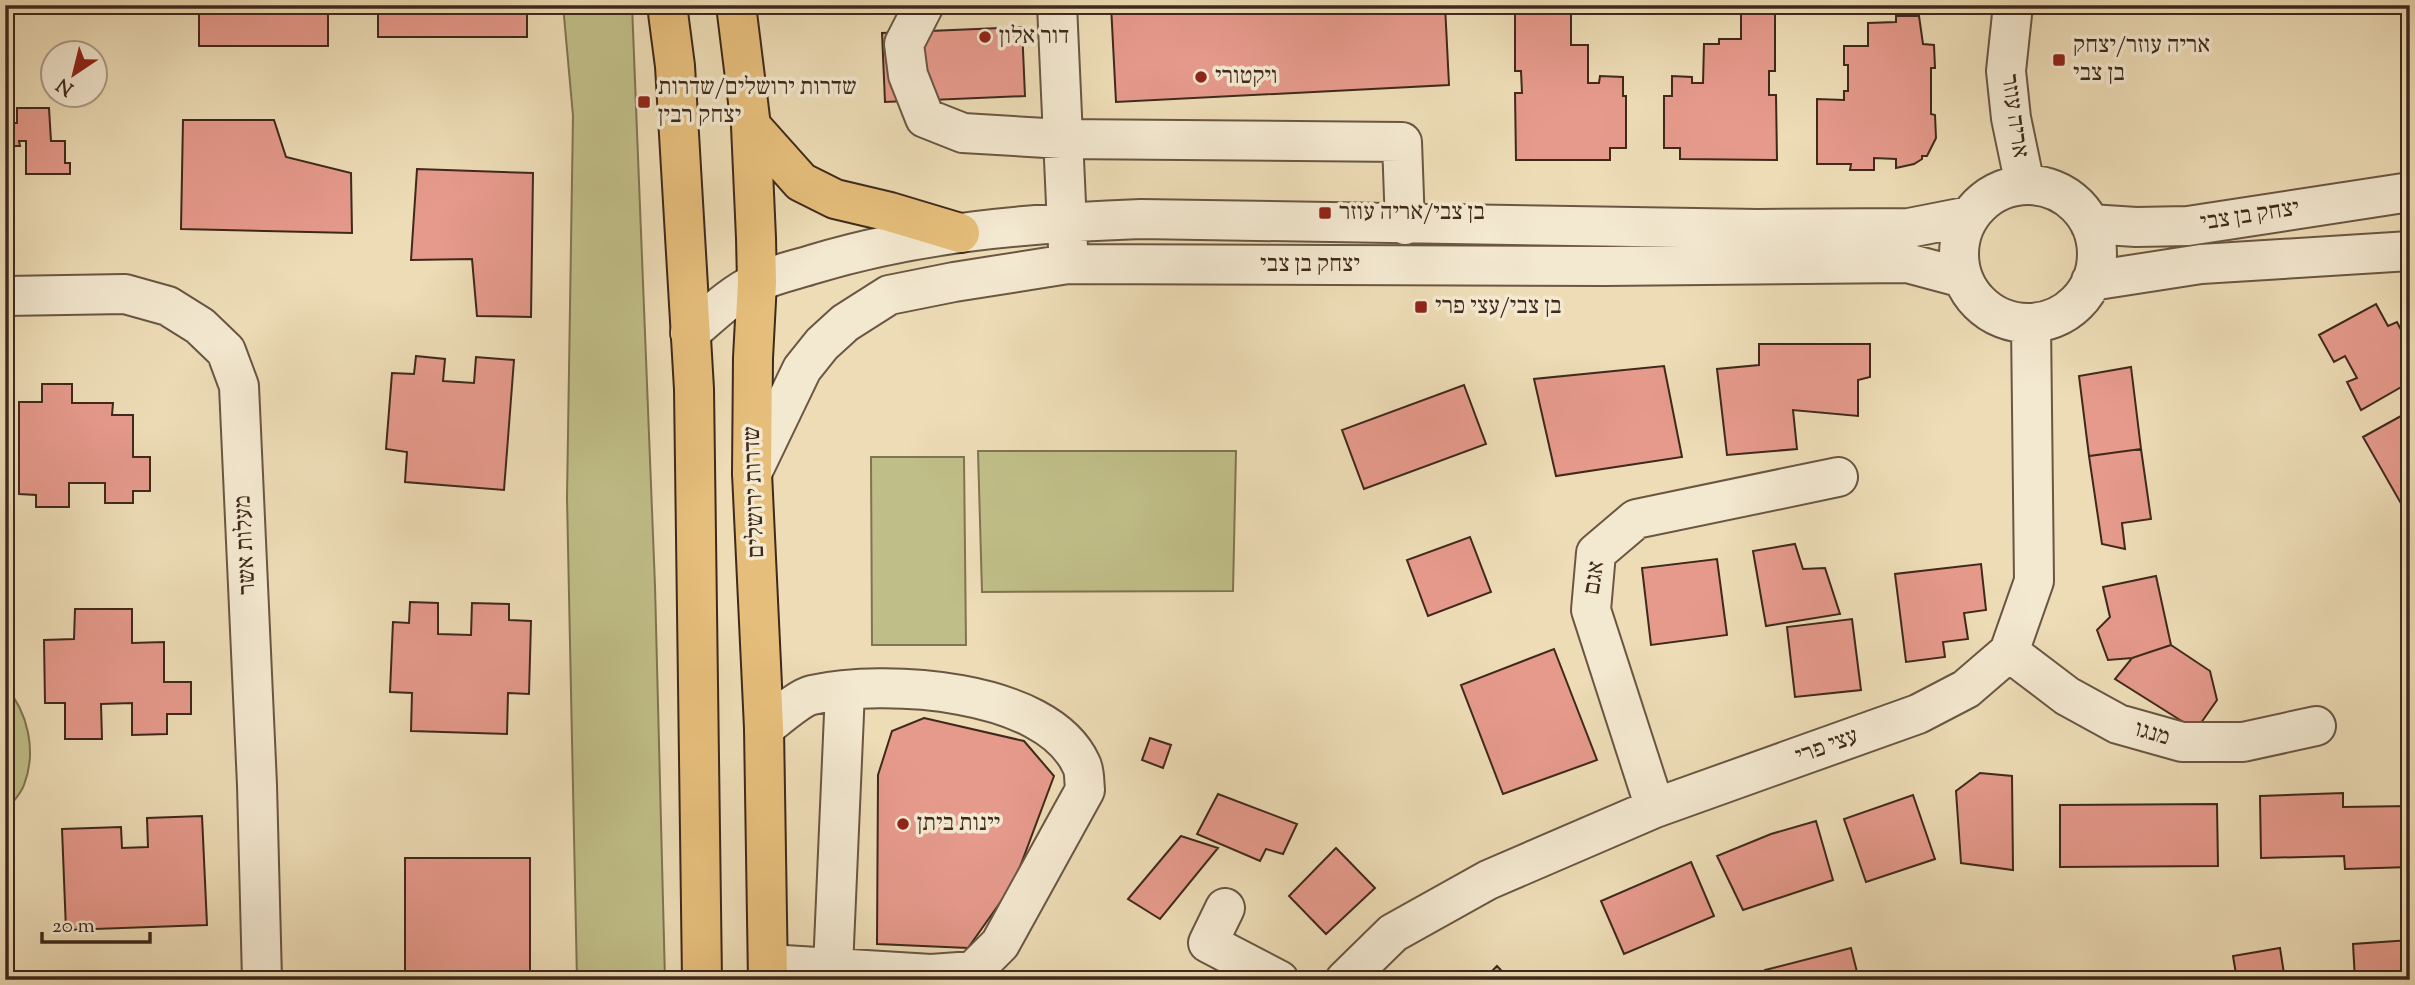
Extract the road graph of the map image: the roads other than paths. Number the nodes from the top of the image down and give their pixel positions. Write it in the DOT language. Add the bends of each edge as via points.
graph roads {
  1 [pos="667,5"];
  2 [pos="736,5"];
  3 [pos="924,5"];
  4 [pos="1057,5"];
  5 [pos="2014,5"];
  6 [pos="751,127"];
  7 [pos="1062,139"];
  8 [pos="2025,185"];
  9 [pos="2410,192"];
  10 [pos="1970,215"];
  11 [pos="1068,222"];
  12 [pos="2090,224"];
  13 [pos="1405,225"];
  14 [pos="960,233"];
  15 [pos="2407,257"];
  16 [pos="1068,264"];
  17 [pos="1963,278"];
  18 [pos="2091,281"];
  19 [pos="757,282"];
  20 [pos="5,296"];
  21 [pos="2031,323"];
  22 [pos="690,333"];
  23 [pos="752,473"];
  24 [pos="1838,477"];
  25 [pos="2009,652"];
  26 [pos="845,691"];
  27 [pos="2316,726"];
  28 [pos="764,727"];
  29 [pos="1655,808"];
  30 [pos="1225,908"];
  31 [pos="833,968"];
  32 [pos="768,972"];
  33 [pos="262,980"];
  34 [pos="702,980"];
  35 [pos="1279,980"];
  36 [pos="1345,980"];
  1 -- 22 [label="main road" via="675,66"];
  2 -- 6 [label="main road, שדרות ירושלים"];
  3 -- 7 [label="street" via="904,44 908,75 925,118 963,133"];
  4 -- 7 [label="street"];
  5 -- 8 [label="street, אריה עוזר" via="2006,71"];
  6 -- 14 [label="main road" via="801,182 835,199"];
  6 -- 19 [label="main road, שדרות ירושלים"];
  7 -- 11 [label="street"];
  7 -- 13 [label="street" via="1402,142"];
  8 -- 10 [label="street" via="1984,199"];
  8 -- 12 [label="street" via="2048,188 2070,199"];
  9 -- 12 [label="street, יצחק בן צבי" via="2188,226"];
  10 -- 13 [label="street, יצחק בן צבי" via="1909,228"];
  10 -- 17 [label="street" via="1959,246"];
  11 -- 13 [label="street, יצחק בן צבי" via="1141,219"];
  11 -- 14 [label="street, יצחק בן צבי"];
  11 -- 16 [label="street"];
  12 -- 18 [label="street" via="2097,253"];
  14 -- 19 [label="street, יצחק בן צבי" via="863,249"];
  15 -- 18 [label="street, יצחק בן צבי" via="2201,264"];
  16 -- 17 [label="street, יצחק בן צבי" via="1907,263"];
  16 -- 23 [label="street, יצחק בן צבי" via="889,295 845,323 802,369"];
  17 -- 21 [label="street" via="1971,293 1997,316"];
  18 -- 21 [label="street" via="2067,311"];
  19 -- 22 [label="street, יצחק בן צבי" via="728,299"];
  19 -- 23 [label="main road, שדרות ירושלים"];
  20 -- 33 [label="street, מעלות אשר" via="125,293 168,306 201,326 226,351 239,386"];
  21 -- 25 [label="street" via="2034,581"];
  22 -- 34 [label="main road"];
  23 -- 28 [label="main road, שדרות ירושלים"];
  24 -- 29 [label="street, אגם" via="1636,519 1596,553 1591,610"];
  25 -- 27 [label="street, מנגו" via="2067,696 2118,724 2182,742 2243,742"];
  25 -- 29 [label="street, עצי פרי" via="1965,689 1918,714"];
  26 -- 28 [label="street" via="809,696"];
  26 -- 31 [label="street"];
  26 -- 31 [label="street" via="871,687 971,696 1028,714 1063,739 1082,765 1085,790 1000,944 973,971 931,974"];
  28 -- 32 [label="main road, שדרות ירושלים"];
  29 -- 36 [label="street, עצי פרי" via="1488,880 1393,933"];
  30 -- 35 [label="street" via="1208,943"];
  31 -- 32 [label="street"];
}
